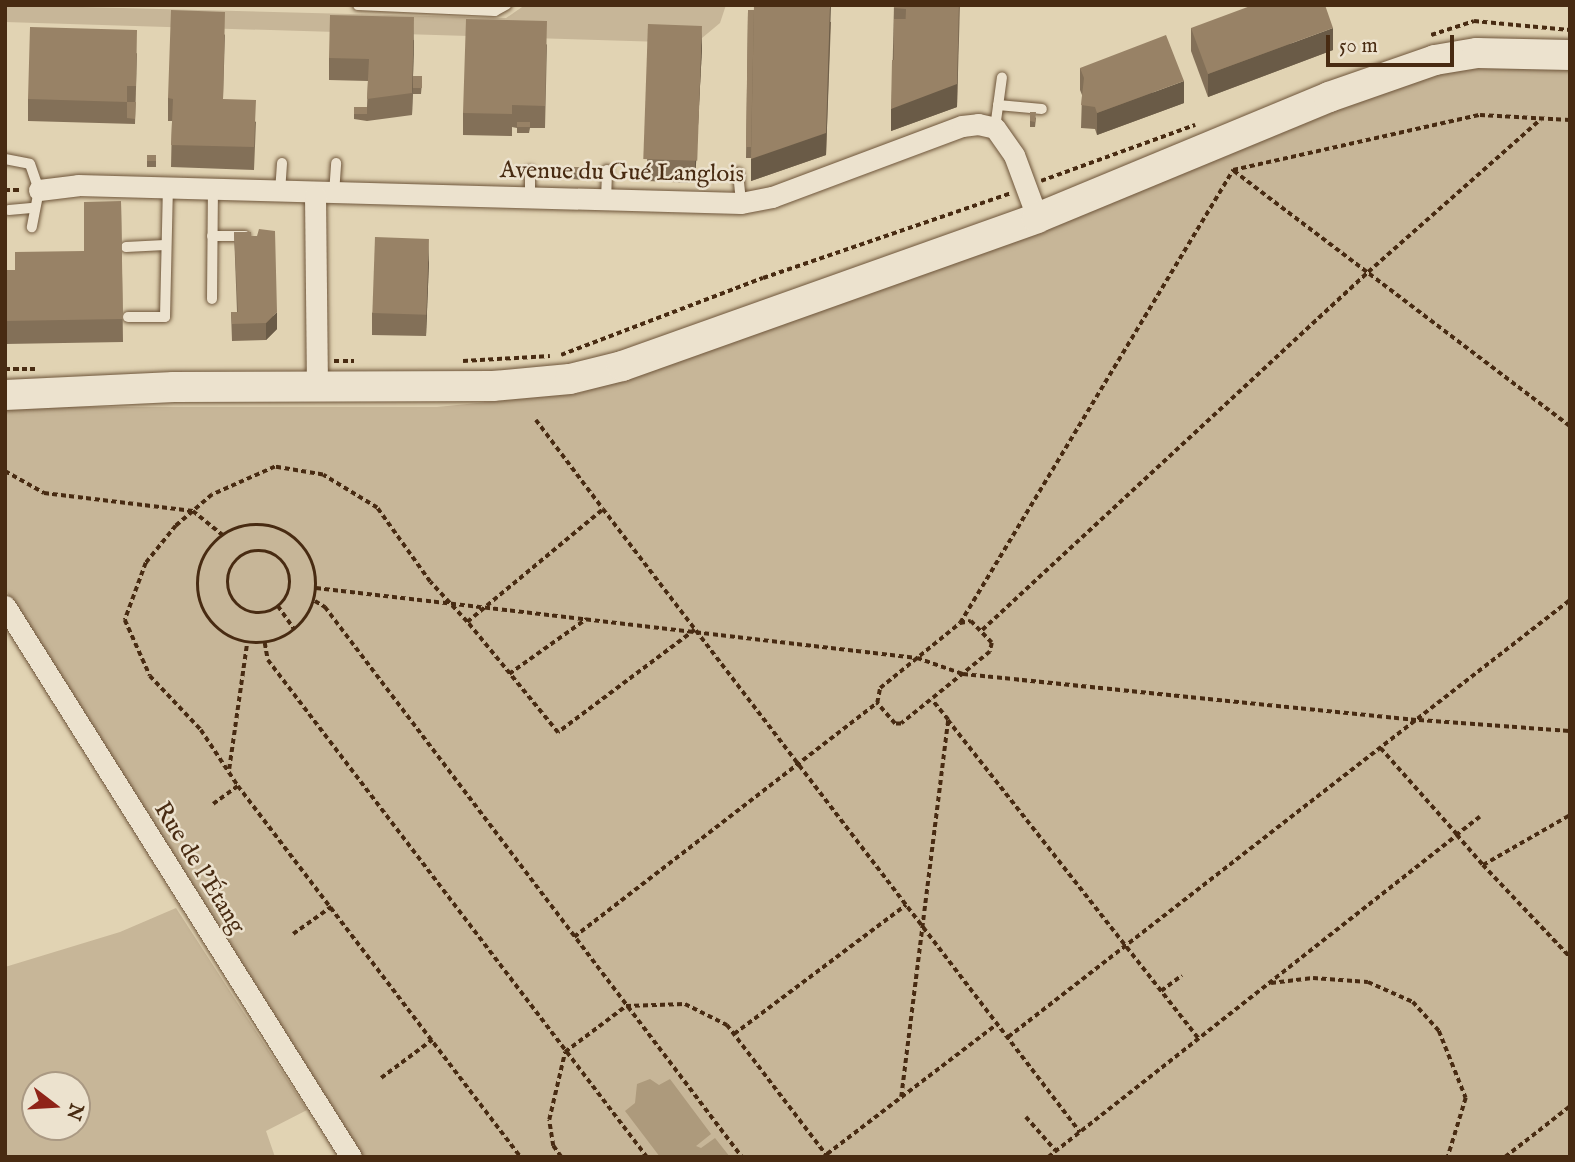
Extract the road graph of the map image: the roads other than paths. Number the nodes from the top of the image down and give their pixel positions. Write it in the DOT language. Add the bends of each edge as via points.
graph roads {
  1 [pos="358,5"];
  2 [pos="506,5"];
  3 [pos="1570,55"];
  4 [pos="1002,77"];
  5 [pos="998,105"];
  6 [pos="1042,109"];
  7 [pos="995,128"];
  8 [pos="5,159"];
  9 [pos="282,163"];
  10 [pos="336,163"];
  11 [pos="607,170"];
  12 [pos="530,171"];
  13 [pos="738,173"];
  14 [pos="1135,175"];
  15 [pos="168,189"];
  16 [pos="213,190"];
  17 [pos="280,192"];
  18 [pos="324,194"];
  19 [pos="1029,197"];
  20 [pos="37,199"];
  21 [pos="530,199"];
  22 [pos="606,201"];
  23 [pos="741,203"];
  24 [pos="9,210"];
  25 [pos="32,227"];
  26 [pos="212,236"];
  27 [pos="252,236"];
  28 [pos="164,245"];
  29 [pos="127,247"];
  30 [pos="900,264"];
  31 [pos="212,299"];
  32 [pos="128,317"];
  33 [pos="317,374"];
  34 [pos="5,395"];
  35 [pos="5,606"];
  36 [pos="351,1157"];
  1 -- 2 [label="lane" via="495,10"];
  3 -- 14 [label="main road" via="1477,53 1435,60"];
  4 -- 5 [label="lane"];
  5 -- 6 [label="lane"];
  5 -- 7 [label="lane"];
  7 -- 19 [label="street" via="1014,155"];
  7 -- 23 [label="street, Avenue du Gué Langlois" via="962,126 772,198"];
  8 -- 20 [label="lane" via="30,164"];
  9 -- 17 [label="lane"];
  10 -- 18 [label="lane"];
  11 -- 22 [label="lane"];
  12 -- 21 [label="lane"];
  13 -- 23 [label="lane"];
  14 -- 19 [label="main road"];
  14 -- 30 [label="main road" via="1050,213"];
  15 -- 16 [label="street, Avenue du Gué Langlois"];
  15 -- 20 [label="street, Avenue du Gué Langlois" via="78,185"];
  15 -- 28 [label="lane"];
  16 -- 17 [label="street, Avenue du Gué Langlois"];
  16 -- 26 [label="lane"];
  17 -- 18 [label="street, Avenue du Gué Langlois"];
  18 -- 21 [label="street, Avenue du Gué Langlois"];
  18 -- 33 [label="street"];
  19 -- 30 [label="main road"];
  20 -- 24 [label="lane"];
  20 -- 25 [label="lane"];
  21 -- 22 [label="street, Avenue du Gué Langlois"];
  22 -- 23 [label="street, Avenue du Gué Langlois"];
  26 -- 27 [label="lane"];
  26 -- 31 [label="lane"];
  28 -- 29 [label="lane"];
  28 -- 32 [label="lane" via="165,317"];
  30 -- 33 [label="main road" via="622,366 570,379 492,386"];
  33 -- 34 [label="main road"];
  35 -- 36 [label="street, Rue de l'Étang"];
}
